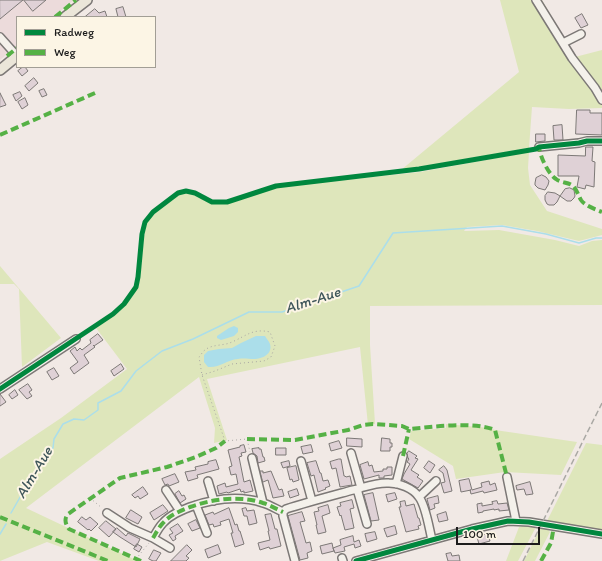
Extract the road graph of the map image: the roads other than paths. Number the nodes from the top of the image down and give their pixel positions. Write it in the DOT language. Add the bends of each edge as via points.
graph roads {
  1 [pos="87,0"];
  2 [pos="536,0"];
  3 [pos="67,16"];
  4 [pos="581,34"];
  5 [pos="0,37"];
  6 [pos="563,43"];
  7 [pos="16,55"];
  8 [pos="16,57"];
  9 [pos="0,70"];
  10 [pos="602,100"];
  11 [pos="602,141"];
  12 [pos="538,147"];
  13 [pos="76,339"];
  14 [pos="0,390"];
  15 [pos="351,453"];
  16 [pos="403,456"];
  17 [pos="252,458"];
  18 [pos="301,461"];
  19 [pos="507,477"];
  20 [pos="436,480"];
  21 [pos="208,481"];
  22 [pos="396,484"];
  23 [pos="359,489"];
  24 [pos="166,490"];
  25 [pos="419,497"];
  26 [pos="214,501"];
  27 [pos="312,501"];
  28 [pos="263,503"];
  29 [pos="196,505"];
  30 [pos="180,511"];
  31 [pos="107,512"];
  32 [pos="283,512"];
  33 [pos="516,521"];
  34 [pos="367,524"];
  35 [pos="207,533"];
  36 [pos="602,534"];
  37 [pos="153,538"];
  38 [pos="432,540"];
  39 [pos="170,548"];
  40 [pos="296,561"];
  41 [pos="356,561"];
  1 -- 3 [label="main road"];
  2 -- 6 [label="street"];
  4 -- 6 [label="street"];
  5 -- 7 [label="street"];
  6 -- 10 [label="street"];
  8 -- 9 [label="main road"];
  11 -- 12 [label="street"];
  13 -- 14 [label="street"];
  15 -- 23 [label="street"];
  16 -- 22 [label="street"];
  17 -- 28 [label="street"];
  18 -- 27 [label="street"];
  19 -- 33 [label="street"];
  20 -- 25 [label="street"];
  21 -- 26 [label="street"];
  22 -- 23 [label="street" via="389,482"];
  22 -- 25 [label="street" via="407,487"];
  23 -- 27 [label="street"];
  23 -- 34 [label="street"];
  24 -- 30 [label="street"];
  25 -- 38 [label="street"];
  26 -- 28 [label="street" via="237,499"];
  26 -- 29 [label="street"];
  27 -- 32 [label="street"];
  28 -- 32 [label="street"];
  29 -- 30 [label="street"];
  29 -- 35 [label="street"];
  30 -- 37 [label="street" via="163,522"];
  31 -- 37 [label="street" via="130,528"];
  32 -- 40 [label="street"];
  33 -- 36 [label="street"];
  33 -- 38 [label="street" via="492,524"];
  37 -- 39 [label="street"];
  38 -- 41 [label="street" via="365,555"];
}
